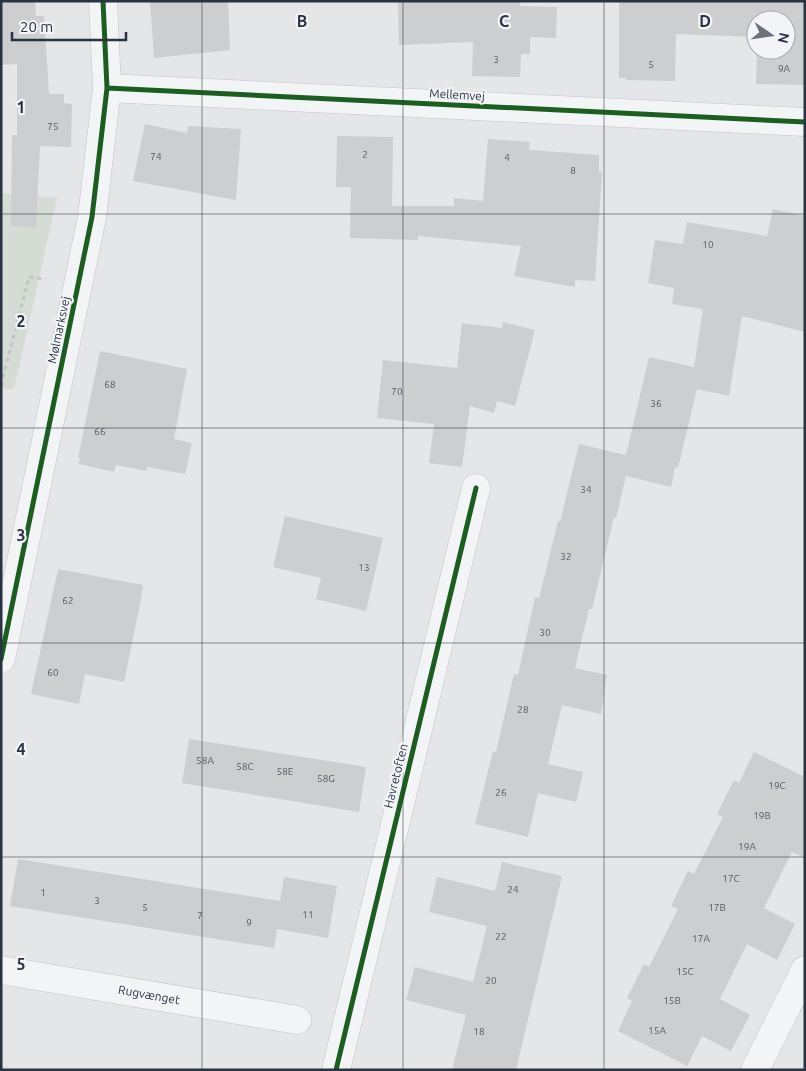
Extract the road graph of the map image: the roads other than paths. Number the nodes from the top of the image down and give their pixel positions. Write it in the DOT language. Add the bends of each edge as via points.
graph roads {
  1 [pos="103,1"];
  2 [pos="107,88"];
  3 [pos="805,122"];
  4 [pos="476,488"];
  5 [pos="1,659"];
  6 [pos="1,970"];
  7 [pos="805,970"];
  8 [pos="297,1020"];
  9 [pos="336,1070"];
  10 [pos="755,1070"];
  1 -- 2 [label="street, Mølmarksvej"];
  2 -- 3 [label="street, Mellemvej"];
  2 -- 5 [label="street, Mølmarksvej" via="92,216"];
  4 -- 9 [label="street, Havretoften"];
  6 -- 8 [label="street, Rugvænget"];
  7 -- 10 [label="street"];
}
